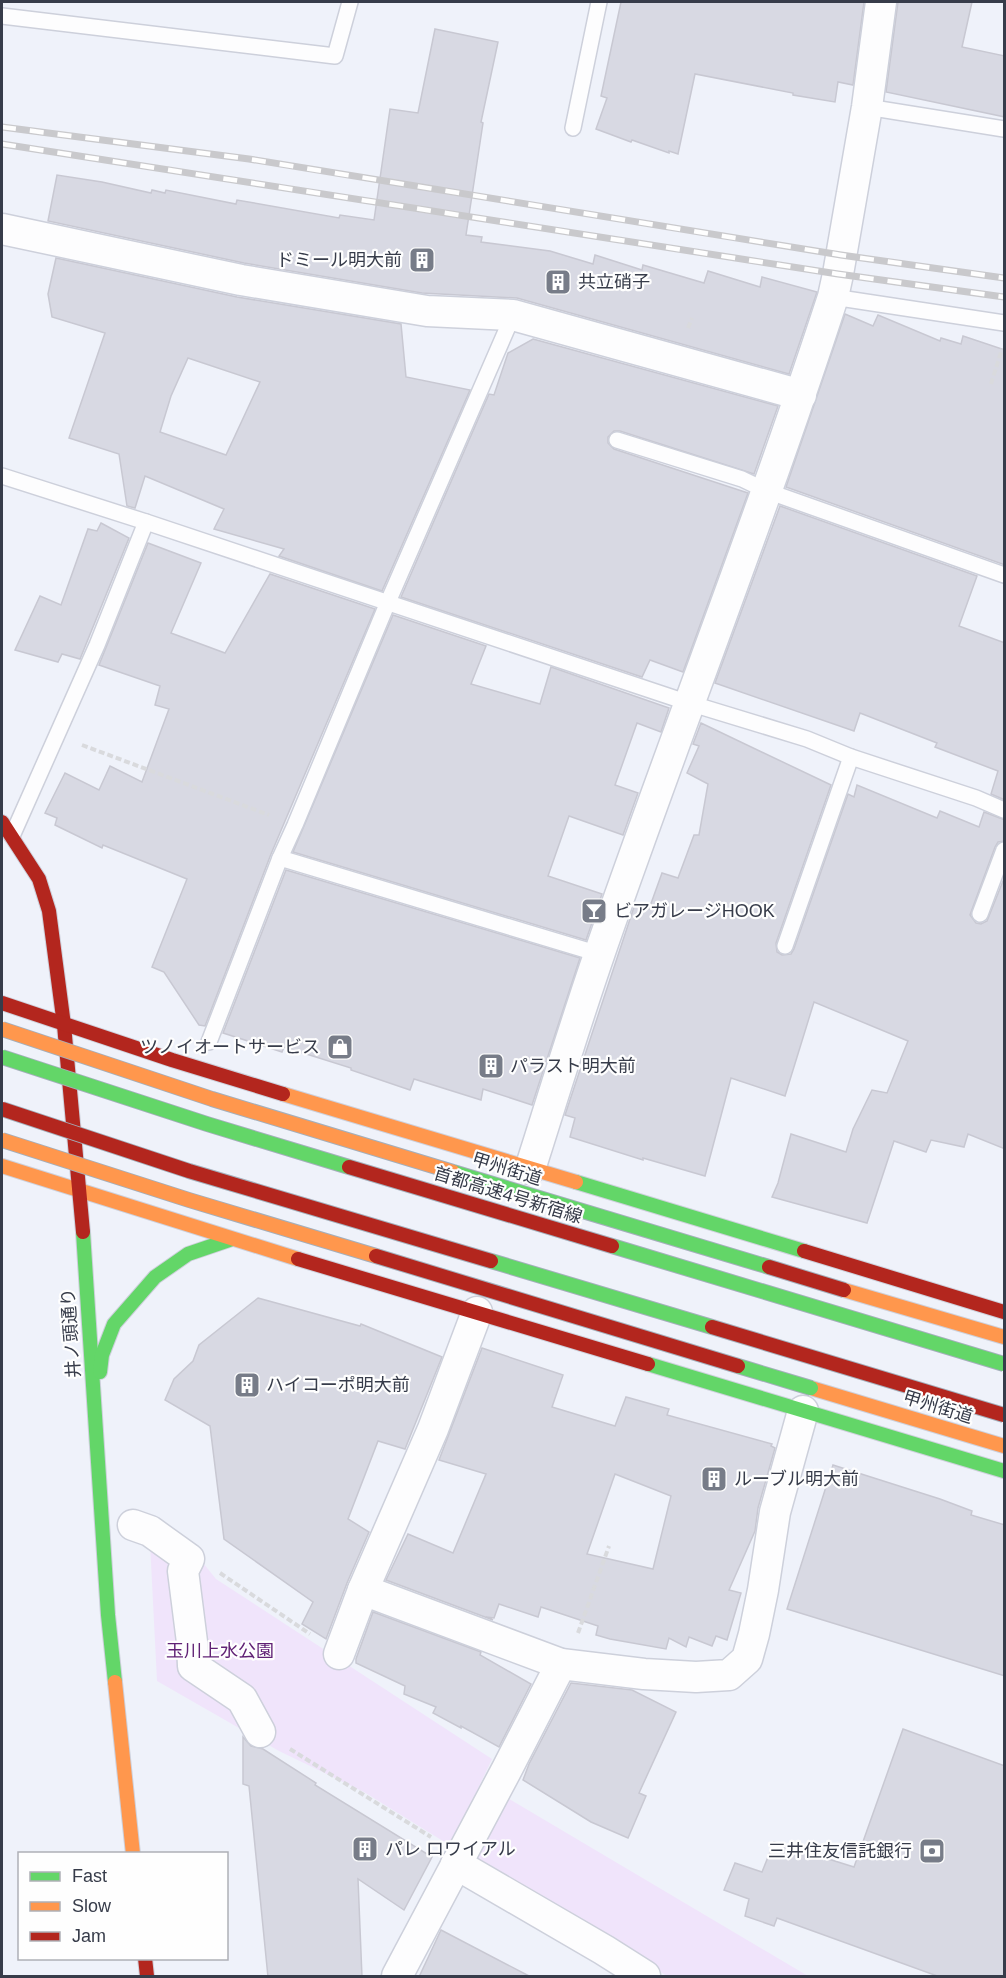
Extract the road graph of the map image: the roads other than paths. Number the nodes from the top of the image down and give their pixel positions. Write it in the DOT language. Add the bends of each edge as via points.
graph roads {
  1 [pos="350,2"];
  2 [pos="599,2"];
  3 [pos="881,2"];
  4 [pos="2,16"];
  5 [pos="867,107"];
  6 [pos="573,128"];
  7 [pos="1005,129"];
  8 [pos="2,229"];
  9 [pos="833,297"];
  10 [pos="513,315"];
  11 [pos="1005,323"];
  12 [pos="801,395"];
  13 [pos="617,440"];
  14 [pos="2,476"];
  15 [pos="768,491"];
  16 [pos="146,522"];
  17 [pos="1005,575"];
  18 [pos="388,602"];
  19 [pos="689,703"];
  20 [pos="851,757"];
  21 [pos="1005,810"];
  22 [pos="2,822"];
  23 [pos="12,836"];
  24 [pos="1005,850"];
  25 [pos="280,858"];
  26 [pos="980,914"];
  27 [pos="784,945"];
  28 [pos="599,954"];
  29 [pos="2,1003"];
  30 [pos="64,1025"];
  31 [pos="2,1029"];
  32 [pos="209,1042"];
  33 [pos="2,1057"];
  34 [pos="2,1109"];
  35 [pos="2,1140"];
  36 [pos="2,1166"];
  37 [pos="530,1169"];
  38 [pos="80,1191"];
  39 [pos="232,1239"];
  40 [pos="477,1312"];
  41 [pos="1005,1312"];
  42 [pos="1005,1337"];
  43 [pos="1005,1364"];
  44 [pos="807,1399"];
  45 [pos="1005,1415"];
  46 [pos="96,1442"];
  47 [pos="1005,1446"];
  48 [pos="1005,1471"];
  49 [pos="134,1525"];
  50 [pos="363,1590"];
  51 [pos="339,1654"];
  52 [pos="561,1664"];
  53 [pos="260,1732"];
  54 [pos="133,1852"];
  55 [pos="456,1864"];
  56 [pos="145,1960"];
  57 [pos="147,1977"];
  58 [pos="397,1977"];
  59 [pos="645,1977"];
  1 -- 4 [label="lane" via="335,56"];
  2 -- 6 [label="lane"];
  3 -- 5 [label="street"];
  5 -- 7 [label="lane"];
  5 -- 9 [label="street"];
  8 -- 10 [label="street" via="241,280 404,308"];
  9 -- 11 [label="lane"];
  9 -- 12 [label="street"];
  10 -- 12 [label="street"];
  10 -- 18 [label="lane"];
  12 -- 15 [label="street"];
  13 -- 15 [label="lane" via="742,479"];
  14 -- 16 [label="lane"];
  15 -- 17 [label="lane"];
  15 -- 19 [label="street"];
  16 -- 18 [label="lane"];
  16 -- 23 [label="lane" via="97,645"];
  18 -- 19 [label="lane"];
  18 -- 25 [label="lane"];
  19 -- 20 [label="lane" via="807,739"];
  19 -- 28 [label="street"];
  20 -- 21 [label="lane"];
  20 -- 27 [label="lane"];
  22 -- 23 [label="main road, 井ノ頭通り"];
  23 -- 30 [label="main road, 井ノ頭通り" via="39,879 49,911"];
  24 -- 26 [label="lane"];
  25 -- 28 [label="lane"];
  25 -- 32 [label="lane"];
  28 -- 37 [label="street"];
  29 -- 30 [label="main road"];
  30 -- 37 [label="main road"];
  30 -- 38 [label="main road, 井ノ頭通り"];
  31 -- 42 [label="main road, 甲州街道, bridge" via="212,1099"];
  33 -- 43 [label="main road, 首都高速4号新宿線, bridge" via="207,1124"];
  34 -- 45 [label="main road, bridge" via="189,1170"];
  35 -- 44 [label="main road, 甲州街道, bridge"];
  36 -- 38 [label="main road"];
  37 -- 41 [label="main road"];
  38 -- 39 [label="main road"];
  38 -- 46 [label="main road, 井ノ頭通り"];
  39 -- 40 [label="main road"];
  39 -- 46 [label="main road" via="188,1254 154,1277 114,1324 102,1355"];
  40 -- 44 [label="main road"];
  40 -- 50 [label="street" via="433,1429"];
  44 -- 47 [label="main road, 甲州街道"];
  44 -- 48 [label="main road"];
  44 -- 52 [label="street" via="775,1512 747,1659 729,1675 696,1677"];
  46 -- 54 [label="main road, 井ノ頭通り" via="108,1615"];
  49 -- 53 [label="street" via="150,1531 189,1559 183,1571 193,1666 242,1699"];
  50 -- 51 [label="street"];
  50 -- 52 [label="street"];
  52 -- 55 [label="street"];
  55 -- 58 [label="street"];
  55 -- 59 [label="street"];
  56 -- 57 [label="main road"];
}
